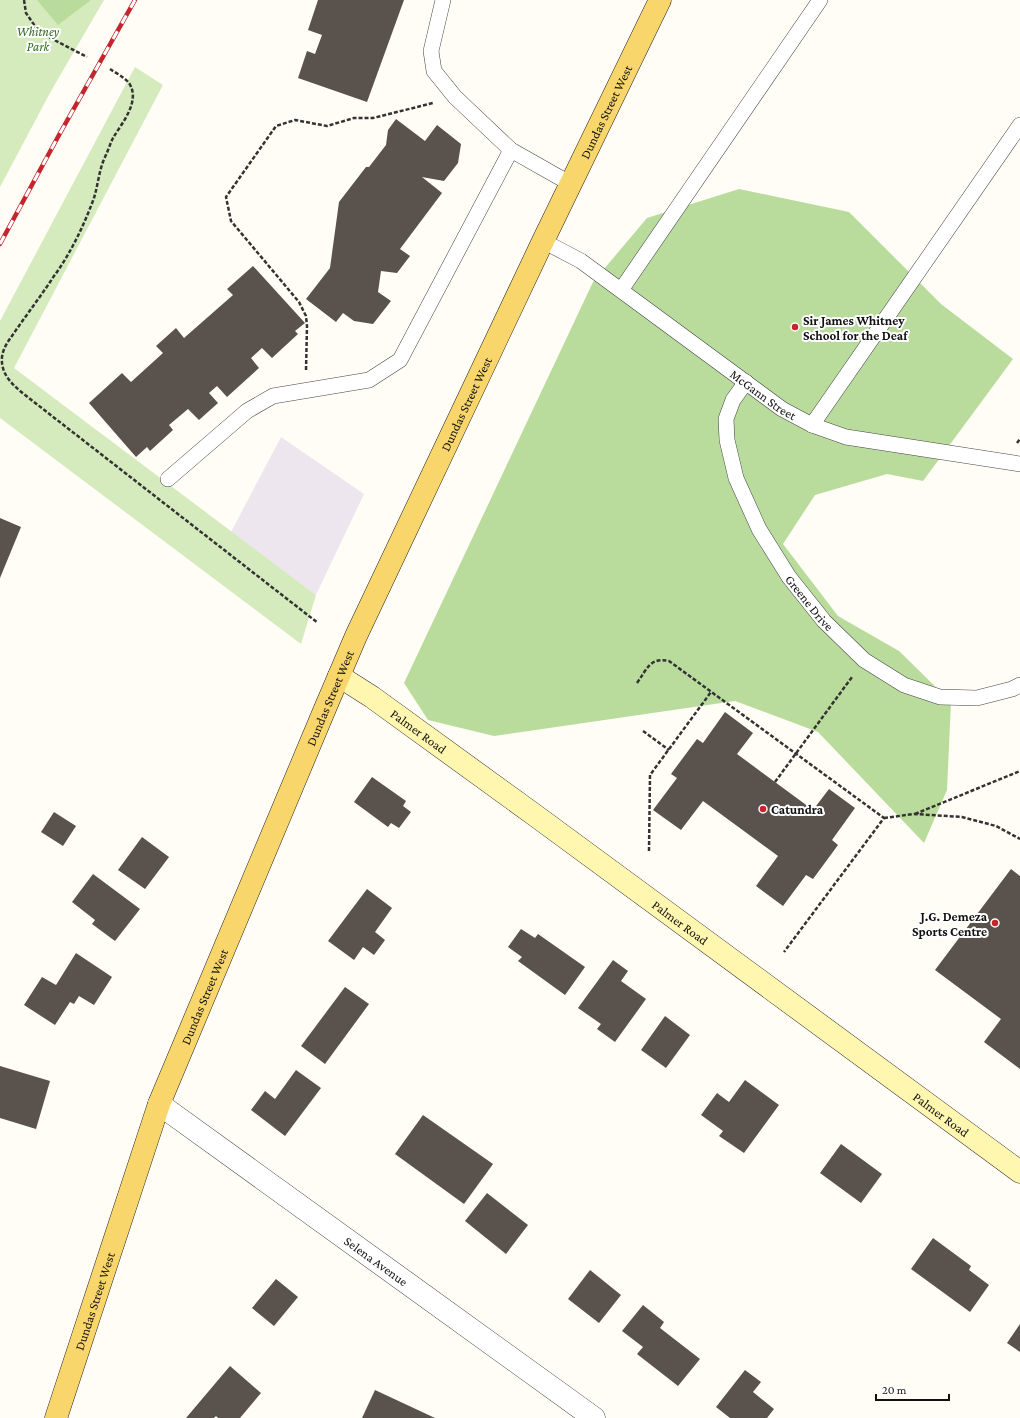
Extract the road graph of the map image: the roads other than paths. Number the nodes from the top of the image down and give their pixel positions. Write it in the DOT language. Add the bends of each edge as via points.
graph roads {
  1 [pos="443,0"];
  2 [pos="660,0"];
  3 [pos="820,0"];
  4 [pos="1020,125"];
  5 [pos="511,150"];
  6 [pos="571,184"];
  7 [pos="543,241"];
  8 [pos="621,290"];
  9 [pos="746,382"];
  10 [pos="812,425"];
  11 [pos="1020,464"];
  12 [pos="168,479"];
  13 [pos="339,676"];
  14 [pos="1020,685"];
  15 [pos="159,1104"];
  16 [pos="1020,1172"];
  17 [pos="56,1418"];
  18 [pos="594,1418"];
  1 -- 5 [label="lane" via="430,51 434,71 455,98"];
  2 -- 6 [label="main road, Dundas Street West"];
  3 -- 8 [label="lane"];
  4 -- 10 [label="lane"];
  5 -- 6 [label="lane"];
  5 -- 12 [label="lane" via="400,360 369,380 273,396 246,411"];
  6 -- 7 [label="main road, Dundas Street West"];
  7 -- 8 [label="lane, McGann Street" via="581,261"];
  7 -- 13 [label="main road, Dundas Street West"];
  8 -- 9 [label="lane, McGann Street"];
  9 -- 10 [label="lane, McGann Street" via="782,409"];
  9 -- 14 [label="lane, Greene Drive" via="733,400 726,420 727,440 736,478 759,528 789,577 824,621 864,660 904,685 940,697 977,698"];
  10 -- 11 [label="lane, McGann Street" via="846,437"];
  13 -- 15 [label="main road, Dundas Street West"];
  13 -- 16 [label="street, Palmer Road" via="536,816"];
  15 -- 17 [label="main road, Dundas Street West"];
  15 -- 18 [label="street, Selena Avenue"];
}
